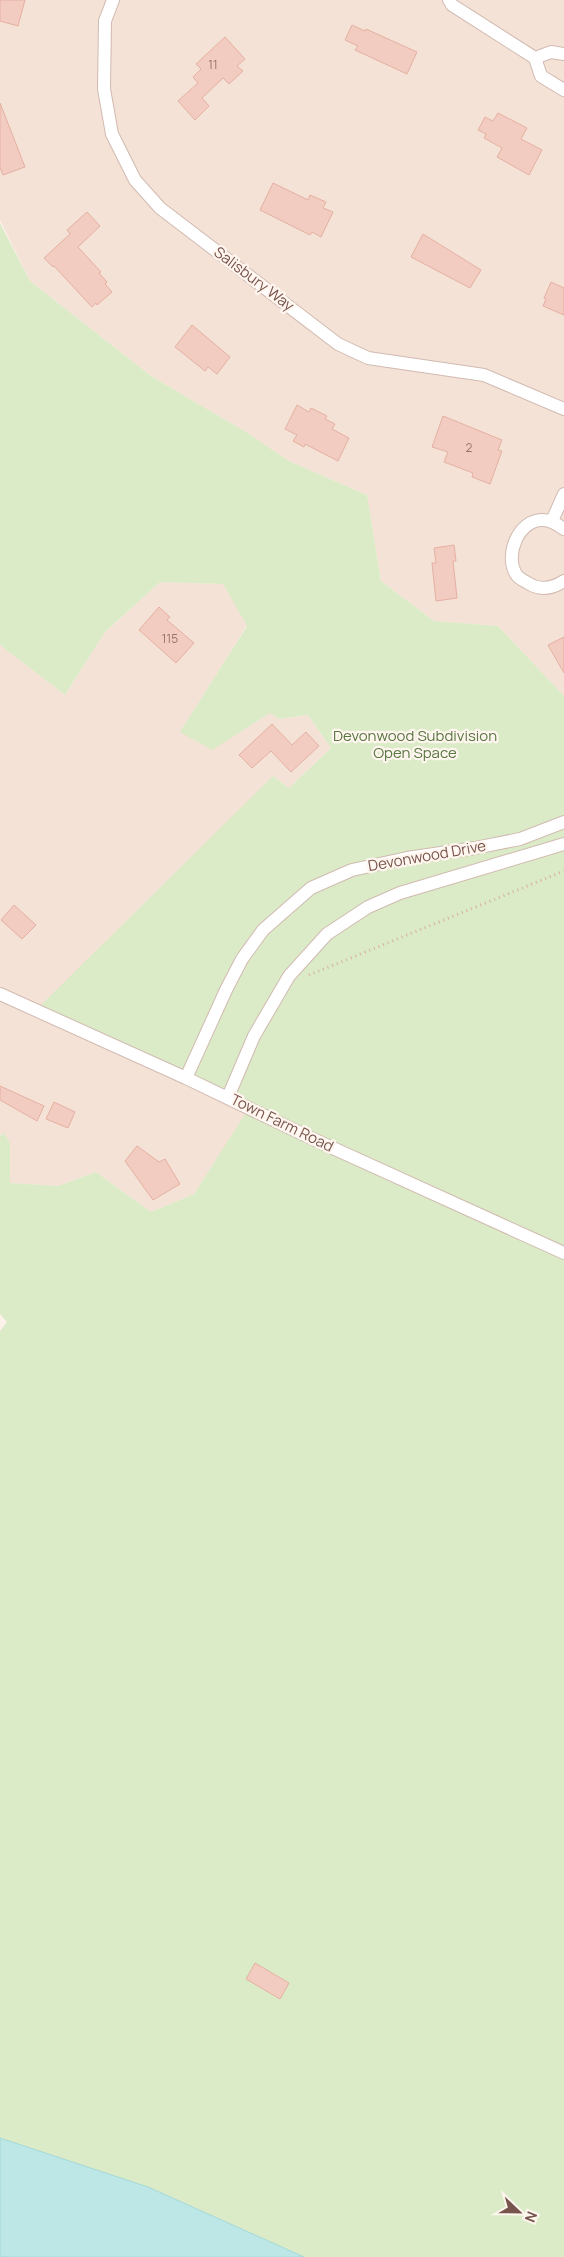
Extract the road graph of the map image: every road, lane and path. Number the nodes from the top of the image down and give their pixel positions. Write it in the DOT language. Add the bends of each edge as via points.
graph roads {
  1 [pos="112,0"];
  2 [pos="449,0"];
  3 [pos="564,54"];
  4 [pos="535,58"];
  5 [pos="564,90"];
  6 [pos="564,409"];
  7 [pos="564,494"];
  8 [pos="552,521"];
  9 [pos="564,529"];
  10 [pos="564,581"];
  11 [pos="564,822"];
  12 [pos="564,844"];
  13 [pos="564,871"];
  14 [pos="302,980"];
  15 [pos="0,994"];
  16 [pos="186,1078"];
  17 [pos="228,1097"];
  18 [pos="564,1253"];
  1 -- 6 [label="street, Salisbury Way" via="105,20 104,89 112,134 135,180 160,208 338,344 368,358 484,375"];
  2 -- 4 [label="street"];
  3 -- 4 [label="street" via="551,52"];
  4 -- 5 [label="street" via="541,76"];
  7 -- 8 [label="street"];
  8 -- 9 [label="street"];
  8 -- 10 [label="street" via="541,520 520,533 511,552 512,563 516,574 533,586 553,587"];
  11 -- 16 [label="street, Devonwood Drive" via="520,839 352,870 311,888 263,930 242,959"];
  12 -- 17 [label="street, Devonwood Drive" via="400,893 368,907 327,934 289,976 254,1036"];
  13 -- 14 [label="path"];
  15 -- 16 [label="street, Town Farm Road"];
  16 -- 17 [label="street, Town Farm Road"];
  17 -- 18 [label="street, Town Farm Road"];
}
